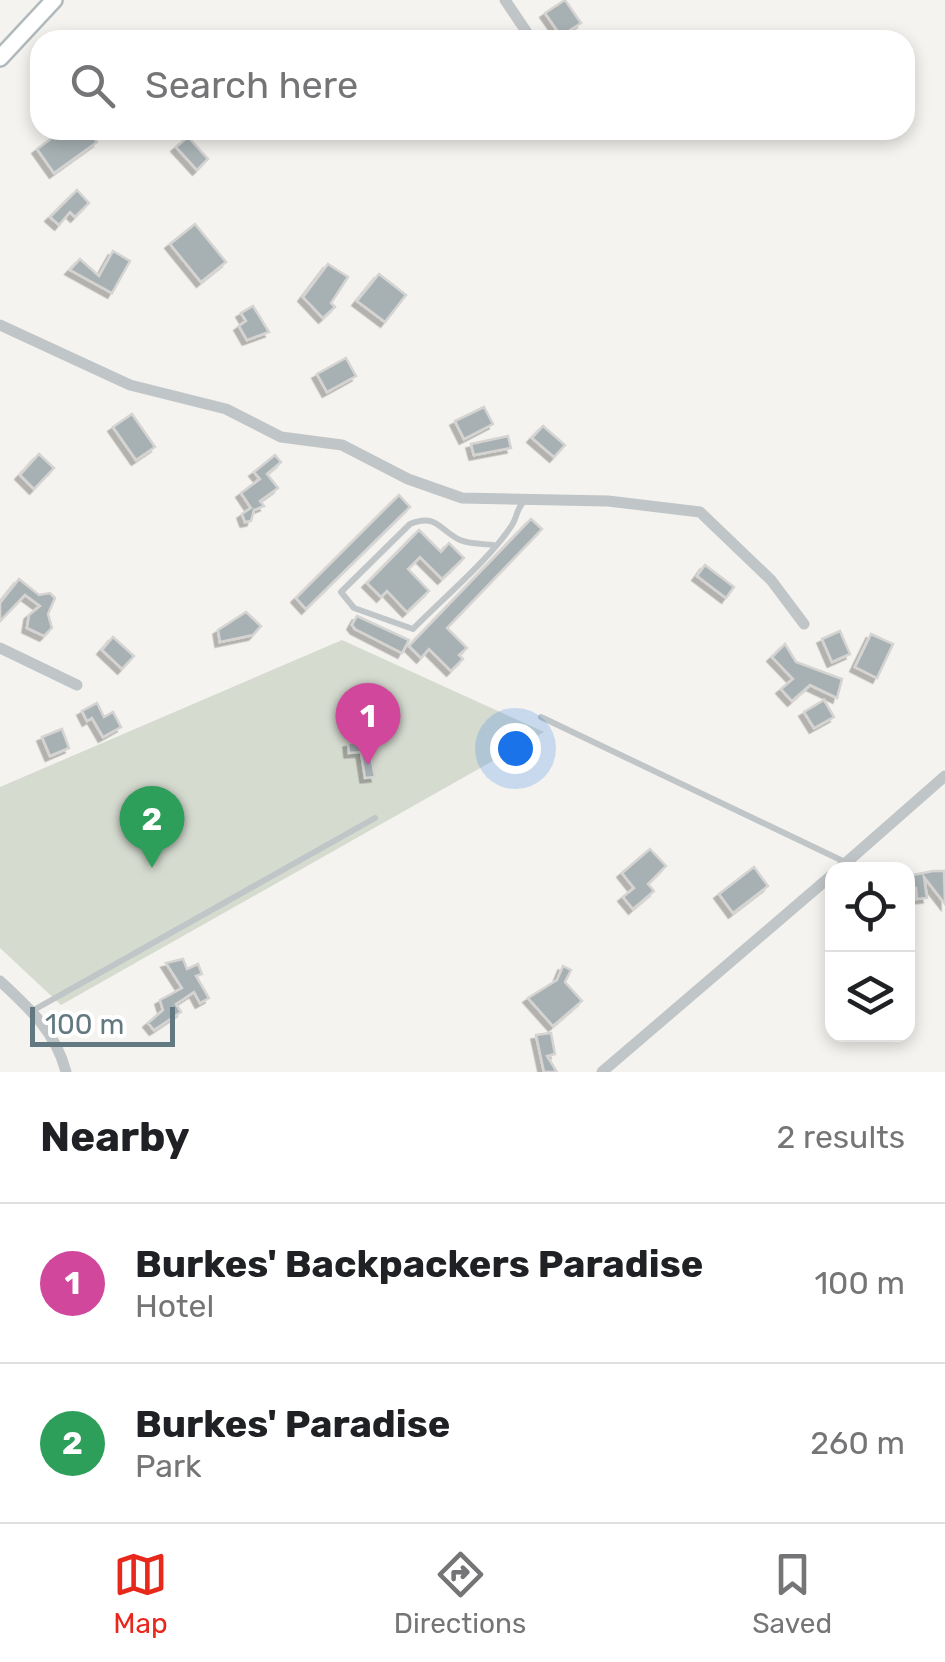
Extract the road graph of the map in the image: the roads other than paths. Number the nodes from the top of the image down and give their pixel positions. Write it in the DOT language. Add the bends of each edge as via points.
graph roads {
  1 [pos="54,0"];
  2 [pos="505,0"];
  3 [pos="525,30"];
  4 [pos="0,58"];
  5 [pos="0,326"];
  6 [pos="526,498"];
  7 [pos="493,545"];
  8 [pos="804,624"];
  9 [pos="0,648"];
  10 [pos="78,685"];
  11 [pos="542,717"];
  12 [pos="945,776"];
  13 [pos="375,818"];
  14 [pos="835,862"];
  15 [pos="848,862"];
  16 [pos="825,881"];
  17 [pos="0,981"];
  18 [pos="32,1011"];
  19 [pos="66,1072"];
  20 [pos="602,1072"];
  1 -- 4 [label="main road"];
  2 -- 3 [label="street"];
  5 -- 6 [label="street" via="130,385 226,409 282,437 342,444 447,494"];
  6 -- 7 [label="lane"];
  6 -- 8 [label="street" via="700,512 771,580"];
  7 -- 7 [label="lane" via="414,629 354,608 341,592 422,519 461,540"];
  9 -- 10 [label="street"];
  11 -- 14 [label="lane"];
  12 -- 15 [label="street"];
  13 -- 18 [label="lane"];
  16 -- 20 [label="street"];
  17 -- 18 [label="street"];
  18 -- 19 [label="street" via="52,1036"];
}
